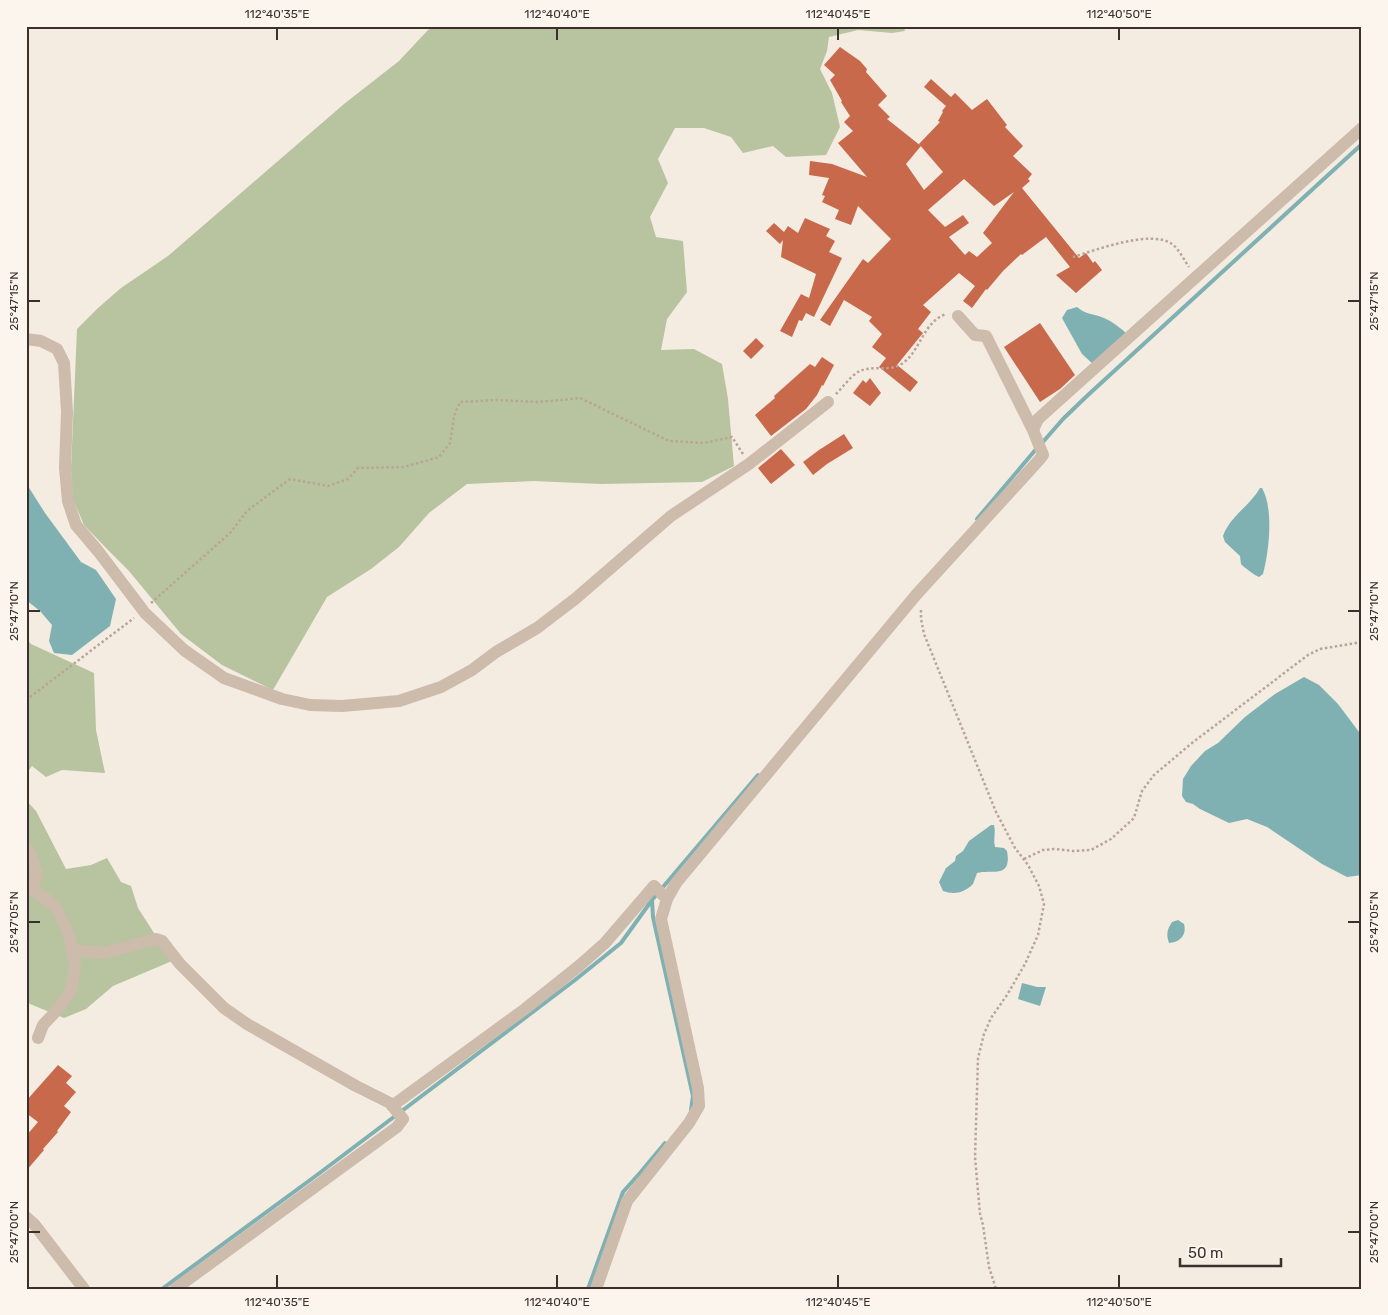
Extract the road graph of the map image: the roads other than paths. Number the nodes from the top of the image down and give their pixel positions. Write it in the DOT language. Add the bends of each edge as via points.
graph roads {
  1 [pos="1362,128"];
  2 [pos="958,316"];
  3 [pos="26,339"];
  4 [pos="828,402"];
  5 [pos="1035,435"];
  6 [pos="26,848"];
  7 [pos="665,898"];
  8 [pos="72,950"];
  9 [pos="38,1038"];
  10 [pos="393,1107"];
  11 [pos="26,1217"];
  12 [pos="84,1289"];
  13 [pos="175,1289"];
  14 [pos="596,1289"];
  1 -- 5 [label="street" via="1038,419"];
  2 -- 5 [label="street" via="976,334 986,336"];
  3 -- 4 [label="street" via="41,341 57,349 64,363 66,476 68,502 76,525 143,610 184,650 224,678 310,706 399,700 441,687 472,670 537,628 671,516 749,464"];
  5 -- 7 [label="street" via="1043,455 923,586"];
  6 -- 8 [label="street" via="37,875 31,888 56,907"];
  7 -- 10 [label="street" via="654,886 605,943 579,966"];
  7 -- 14 [label="street" via="661,919 698,1088 699,1106 627,1201"];
  8 -- 9 [label="street" via="75,964 71,990 43,1025"];
  8 -- 10 [label="street" via="102,953 156,939 162,941 224,1008"];
  10 -- 13 [label="street" via="403,1119 397,1127"];
  11 -- 12 [label="street"];
}
